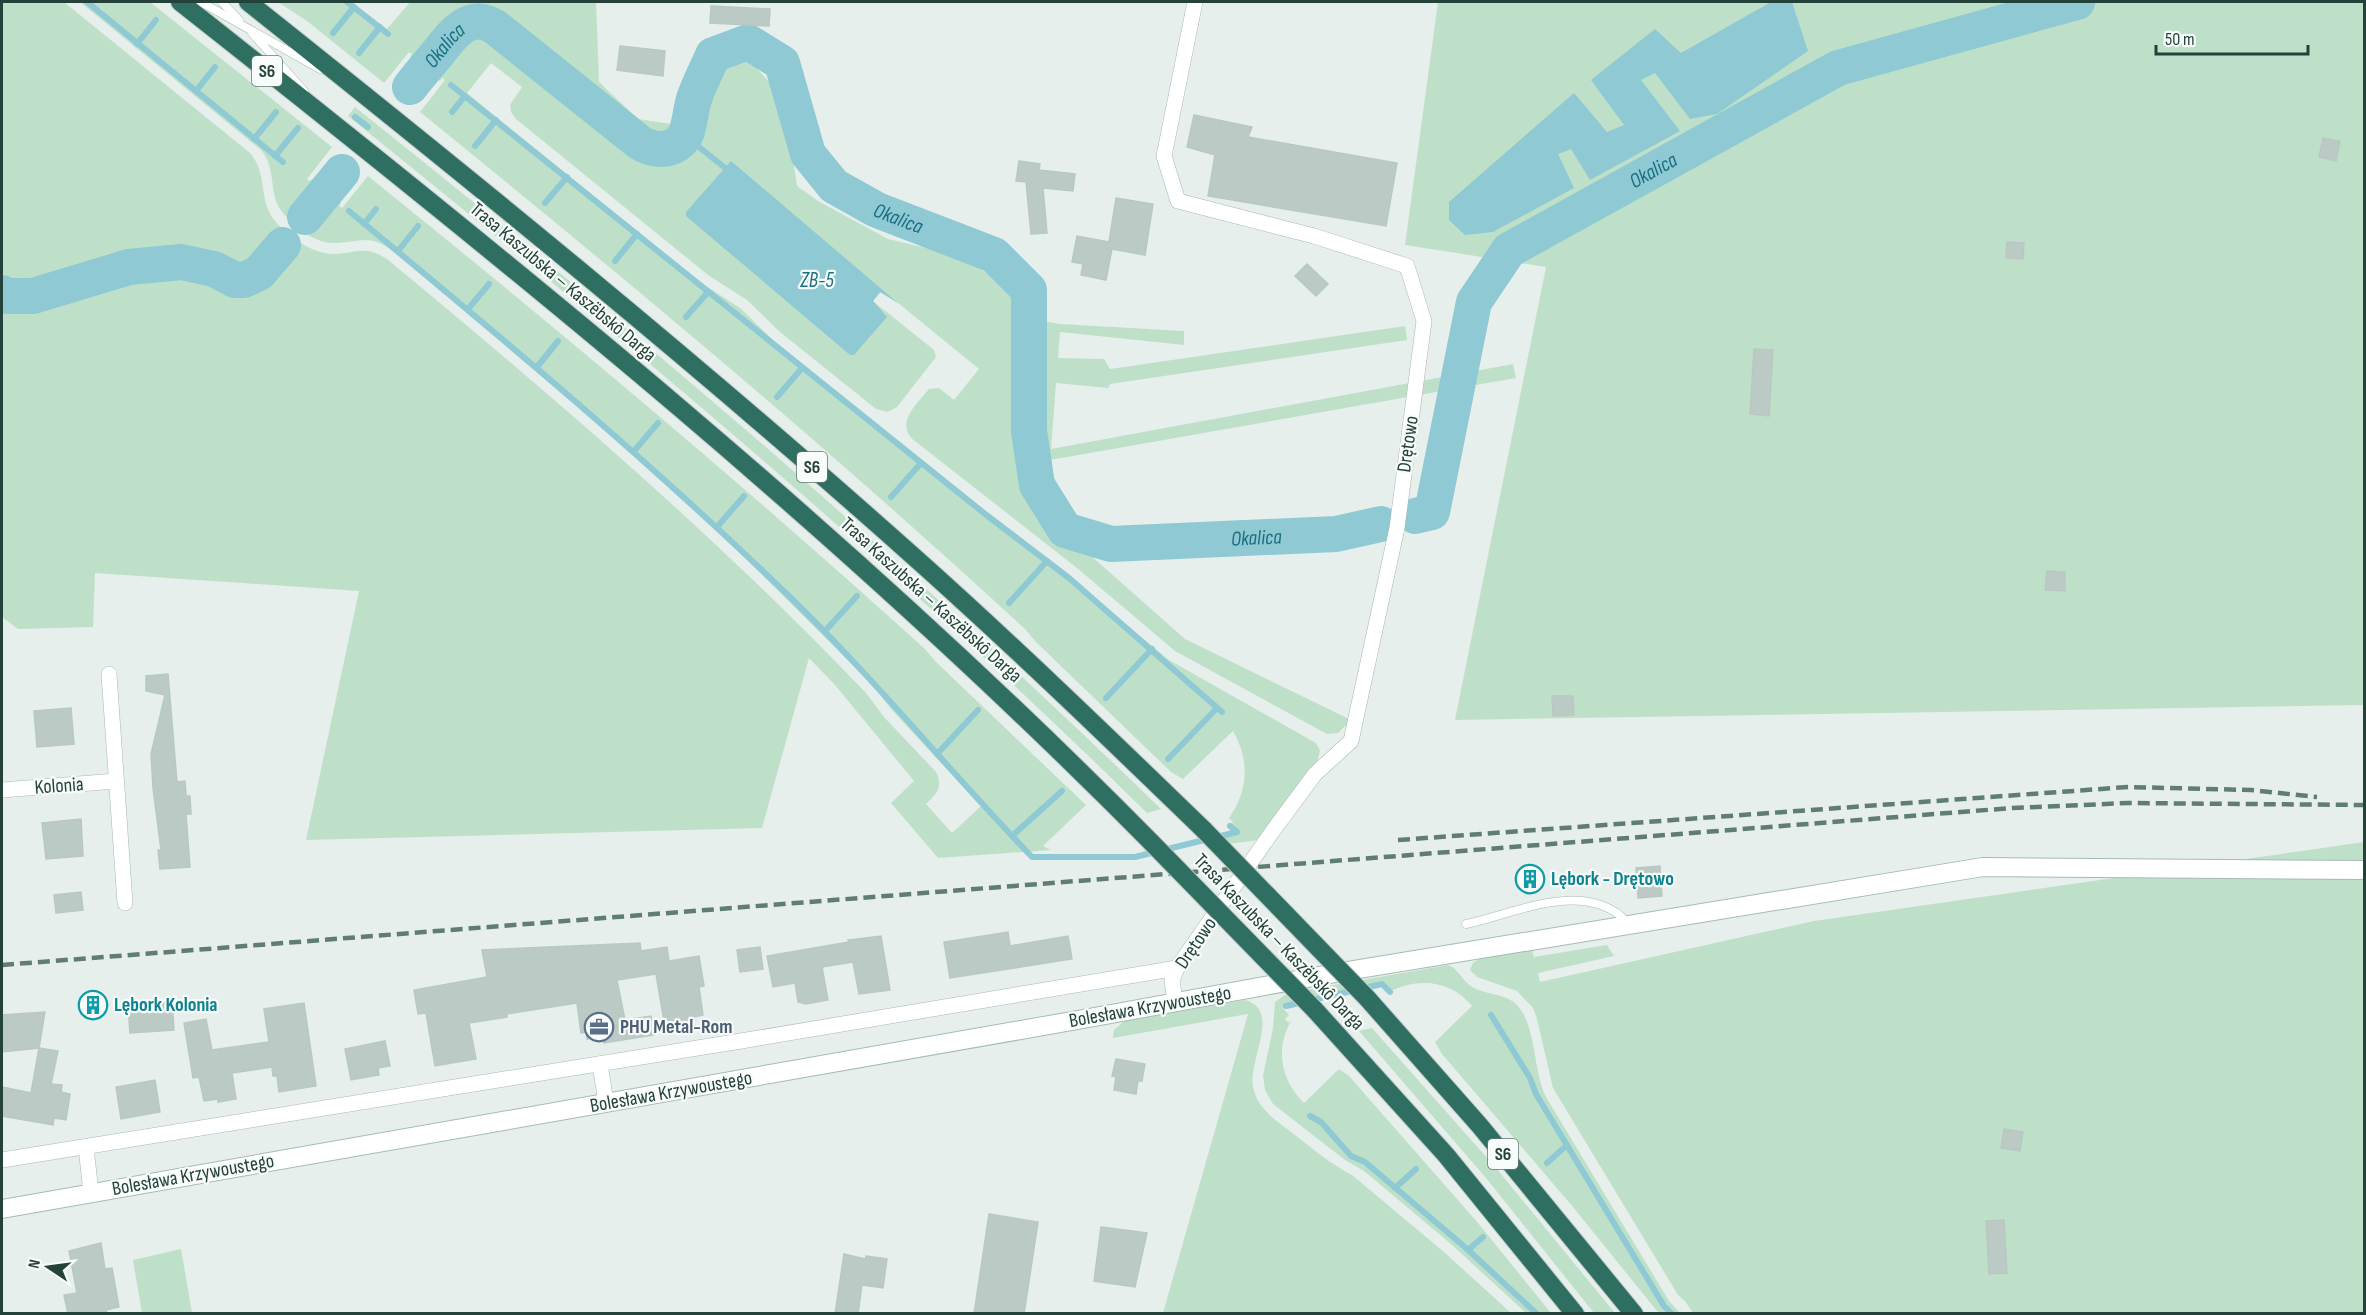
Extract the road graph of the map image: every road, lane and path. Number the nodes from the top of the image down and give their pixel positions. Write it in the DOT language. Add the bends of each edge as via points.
graph roads {
  1 [pos="180,2"];
  2 [pos="201,2"];
  3 [pos="222,2"];
  4 [pos="248,2"];
  5 [pos="1195,2"];
  6 [pos="245,26"];
  7 [pos="365,95"];
  8 [pos="339,128"];
  9 [pos="109,674"];
  10 [pos="116,781"];
  11 [pos="2,790"];
  12 [pos="2364,870"];
  13 [pos="125,903"];
  14 [pos="1466,924"];
  15 [pos="1624,927"];
  16 [pos="1177,968"];
  17 [pos="1175,1002"];
  18 [pos="600,1064"];
  19 [pos="606,1103"];
  20 [pos="86,1148"];
  21 [pos="2,1160"];
  22 [pos="91,1193"];
  23 [pos="2,1209"];
  24 [pos="1575,1314"];
  25 [pos="1634,1314"];
  1 -- 8 [label="highway, Trasa Kaszubska – Kaszëbskô Darga / S6"];
  2 -- 6 [label="lane"];
  3 -- 6 [label="lane"];
  4 -- 7 [label="highway, Trasa Kaszubska – Kaszëbskô Darga / S6"];
  5 -- 16 [label="street, Drętowo" via="1164,156 1178,201 1314,236 1407,266 1424,321 1397,528 1351,741 1315,774"];
  6 -- 7 [label="lane"];
  6 -- 8 [label="lane"];
  7 -- 25 [label="highway, Trasa Kaszubska – Kaszëbskô Darga / S6, bridge" via="675,349 1046,678 1204,830 1367,998 1569,1231"];
  8 -- 24 [label="highway, Trasa Kaszubska – Kaszëbskô Darga / S6, bridge" via="775,490 1015,707 1315,1010 1446,1155"];
  9 -- 10 [label="street"];
  10 -- 11 [label="street, Kolonia"];
  10 -- 13 [label="street"];
  12 -- 15 [label="main road, Bolesława Krzywoustego" via="1983,867"];
  14 -- 15 [label="lane" via="1534,905 1568,901 1609,910 1622,917"];
  15 -- 17 [label="main road, Bolesława Krzywoustego"];
  16 -- 17 [label="street, Drętowo" via="1172,980"];
  16 -- 18 [label="street"];
  17 -- 19 [label="main road, Bolesława Krzywoustego"];
  18 -- 19 [label="street"];
  18 -- 20 [label="street"];
  19 -- 22 [label="main road, Bolesława Krzywoustego"];
  20 -- 21 [label="street"];
  20 -- 22 [label="street"];
  22 -- 23 [label="main road, Bolesława Krzywoustego"];
}
